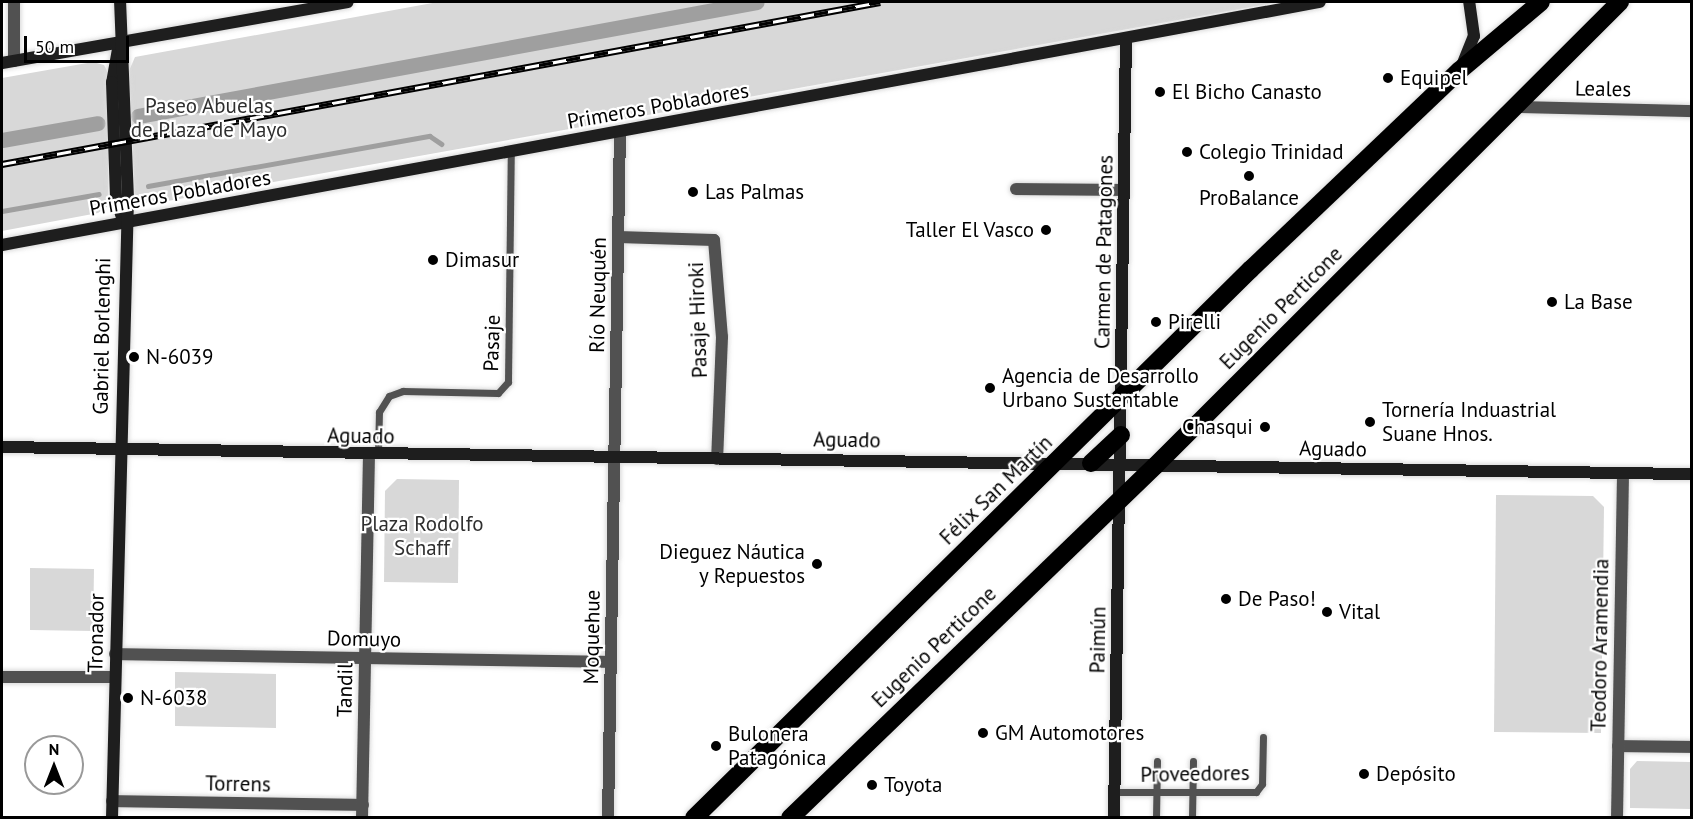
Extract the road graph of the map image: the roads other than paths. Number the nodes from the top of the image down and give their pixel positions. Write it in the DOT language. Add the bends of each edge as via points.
graph roads {
  1 [pos="14,2"];
  2 [pos="120,2"];
  3 [pos="345,2"];
  4 [pos="1320,2"];
  5 [pos="1469,2"];
  6 [pos="1541,2"];
  7 [pos="1620,2"];
  8 [pos="1126,41"];
  9 [pos="119,42"];
  10 [pos="8,62"];
  11 [pos="1459,71"];
  12 [pos="1515,107"];
  13 [pos="1692,111"];
  14 [pos="620,133"];
  15 [pos="511,152"];
  16 [pos="1016,189"];
  17 [pos="1124,190"];
  18 [pos="124,224"];
  19 [pos="618,237"];
  20 [pos="2,245"];
  21 [pos="1121,399"];
  22 [pos="1121,435"];
  23 [pos="2,447"];
  24 [pos="119,450"];
  25 [pos="374,455"];
  26 [pos="615,458"];
  27 [pos="717,459"];
  28 [pos="1057,462"];
  29 [pos="1091,463"];
  30 [pos="1120,464"];
  31 [pos="1155,466"];
  32 [pos="1623,473"];
  33 [pos="1692,474"];
  34 [pos="1120,499"];
  35 [pos="115,654"];
  36 [pos="365,658"];
  37 [pos="611,662"];
  38 [pos="2,677"];
  39 [pos="115,677"];
  40 [pos="1263,737"];
  41 [pos="1618,746"];
  42 [pos="1692,747"];
  43 [pos="1157,761"];
  44 [pos="1193,761"];
  45 [pos="1114,792"];
  46 [pos="1157,792"];
  47 [pos="1192,792"];
  48 [pos="112,801"];
  49 [pos="363,811"];
  50 [pos="112,818"];
  51 [pos="608,818"];
  52 [pos="694,818"];
  53 [pos="790,818"];
  54 [pos="1114,818"];
  55 [pos="1156,818"];
  56 [pos="1192,818"];
  57 [pos="1617,818"];
  1 -- 10 [label="street"];
  2 -- 9 [label="main road, Gabriel Borlenghi"];
  3 -- 9 [label="main road"];
  4 -- 8 [label="main road, Primeros Pobladores"];
  5 -- 11 [label="main road, Félix San Martín" via="1474,36"];
  6 -- 11 [label="highway, Félix San Martín"];
  7 -- 12 [label="highway, Eugenio Perticone"];
  8 -- 14 [label="main road, Primeros Pobladores"];
  8 -- 17 [label="main road, Carmen de Patagones"];
  9 -- 10 [label="main road"];
  9 -- 18 [label="main road, Gabriel Borlenghi" via="125,80"];
  11 -- 21 [label="highway, Félix San Martín"];
  12 -- 13 [label="street, Leales"];
  12 -- 31 [label="highway, Eugenio Perticone"];
  14 -- 15 [label="main road, Primeros Pobladores"];
  14 -- 19 [label="street, Río Neuquén"];
  15 -- 18 [label="main road, Primeros Pobladores"];
  15 -- 25 [label="lane, Pasaje" via="508,382 498,393 403,391 389,396 379,412"];
  16 -- 17 [label="street"];
  17 -- 21 [label="main road, Carmen de Patagones"];
  18 -- 20 [label="main road, Primeros Pobladores"];
  18 -- 24 [label="main road, Gabriel Borlenghi"];
  19 -- 26 [label="street, Río Neuquén"];
  19 -- 27 [label="street, Pasaje Hiroki" via="714,240 723,337"];
  21 -- 22 [label="main road, Carmen de Patagones"];
  21 -- 28 [label="highway, Félix San Martín"];
  22 -- 29 [label="highway"];
  22 -- 30 [label="main road, Carmen de Patagones"];
  23 -- 24 [label="main road, Aguado"];
  24 -- 25 [label="main road, Aguado"];
  24 -- 35 [label="main road, Tronador"];
  25 -- 26 [label="main road, Aguado"];
  25 -- 36 [label="street, Tandil"];
  26 -- 27 [label="main road, Aguado"];
  26 -- 37 [label="street, Moquehue"];
  27 -- 28 [label="main road, Aguado"];
  28 -- 29 [label="main road, Aguado"];
  28 -- 52 [label="highway, Félix San Martín"];
  29 -- 30 [label="main road, Aguado"];
  30 -- 31 [label="main road, Aguado"];
  30 -- 34 [label="main road, Paimún"];
  31 -- 32 [label="main road, Aguado"];
  31 -- 34 [label="highway, Eugenio Perticone"];
  32 -- 33 [label="main road, Aguado"];
  32 -- 41 [label="street, Teodoro Aramendia"];
  34 -- 45 [label="main road, Paimún"];
  34 -- 53 [label="highway, Eugenio Perticone"];
  35 -- 36 [label="street, Domuyo"];
  35 -- 39 [label="main road, Tronador"];
  36 -- 37 [label="street, Domuyo"];
  36 -- 49 [label="street, Tandil"];
  37 -- 51 [label="street, Moquehue"];
  38 -- 39 [label="street"];
  39 -- 48 [label="main road, Tronador"];
  40 -- 47 [label="lane, Proveedores" via="1260,790"];
  41 -- 42 [label="street"];
  41 -- 57 [label="street, Teodoro Aramendia"];
  43 -- 46 [label="lane"];
  44 -- 47 [label="lane"];
  45 -- 46 [label="lane, Proveedores"];
  45 -- 54 [label="main road, Paimún"];
  46 -- 47 [label="lane, Proveedores"];
  46 -- 55 [label="lane"];
  47 -- 56 [label="lane"];
  48 -- 49 [label="street, Torrens"];
  48 -- 50 [label="main road, Tronador"];
}
